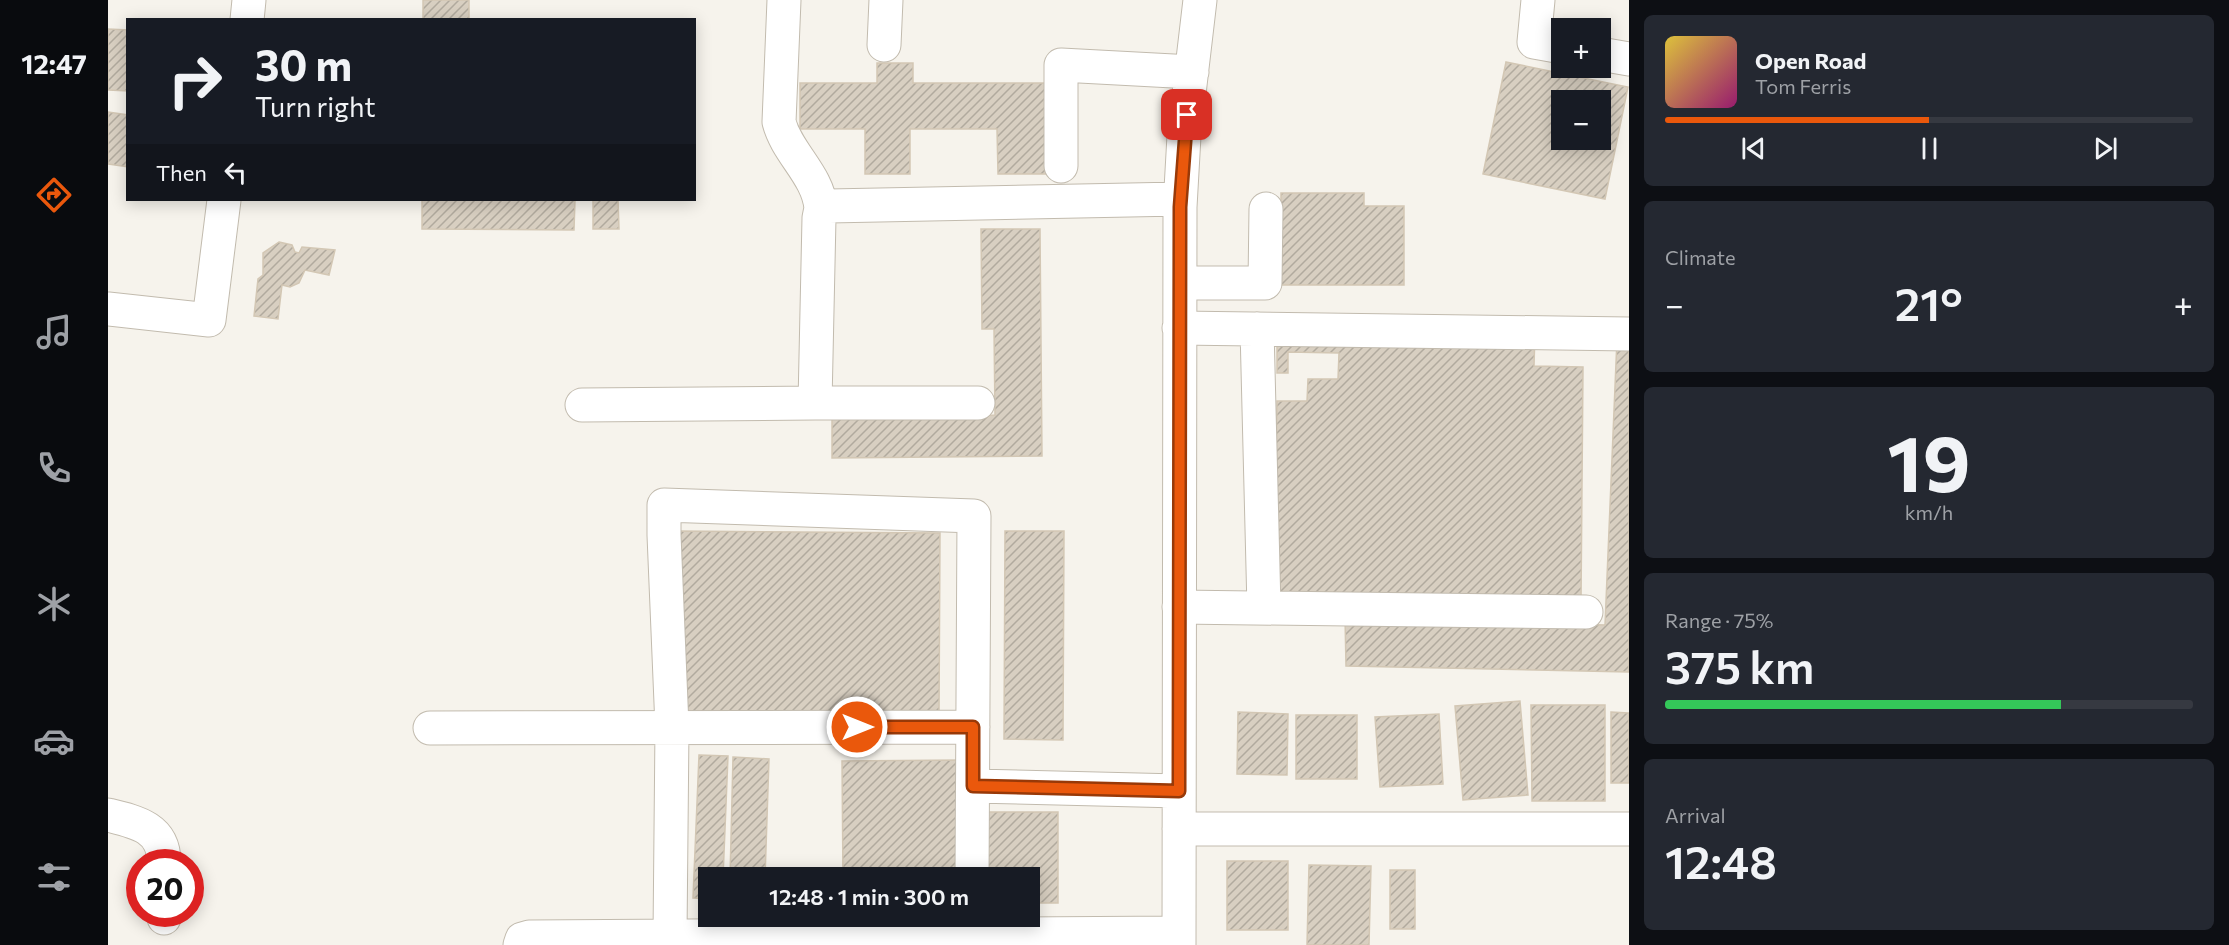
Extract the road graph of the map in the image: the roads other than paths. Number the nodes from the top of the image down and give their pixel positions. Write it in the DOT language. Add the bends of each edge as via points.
graph roads {
  1 [pos="249,0"];
  2 [pos="784,0"];
  3 [pos="886,0"];
  4 [pos="1200,0"];
  5 [pos="1538,0"];
  6 [pos="247,18"];
  7 [pos="884,45"];
  8 [pos="1551,45"];
  9 [pos="1611,56"];
  10 [pos="1629,59"];
  11 [pos="1192,72"];
  12 [pos="1061,166"];
  13 [pos="1180,199"];
  14 [pos="224,201"];
  15 [pos="821,208"];
  16 [pos="1266,209"];
  17 [pos="1179,283"];
  18 [pos="108,309"];
  19 [pos="1179,328"];
  20 [pos="1257,329"];
  21 [pos="1629,334"];
  22 [pos="814,403"];
  23 [pos="978,403"];
  24 [pos="582,405"];
  25 [pos="1179,607"];
  26 [pos="1264,608"];
  27 [pos="1586,612"];
  28 [pos="973,727"];
  29 [pos="430,728"];
  30 [pos="672,728"];
  31 [pos="973,786"];
  32 [pos="1179,791"];
  33 [pos="108,815"];
  34 [pos="1179,829"];
  35 [pos="1629,829"];
  36 [pos="162,849"];
  37 [pos="972,867"];
  38 [pos="917,927"];
  39 [pos="1002,927"];
  40 [pos="670,936"];
  41 [pos="1179,939"];
  42 [pos="520,945"];
  1 -- 6 [label="street"];
  2 -- 15 [label="street" via="779,122 816,188"];
  3 -- 7 [label="street"];
  4 -- 11 [label="street"];
  5 -- 8 [label="street" via="1534,42"];
  9 -- 10 [label="street"];
  11 -- 12 [label="street" via="1061,65"];
  11 -- 13 [label="street"];
  13 -- 15 [label="street"];
  13 -- 17 [label="street"];
  14 -- 18 [label="street" via="209,320"];
  15 -- 22 [label="street"];
  16 -- 17 [label="street" via="1265,283"];
  17 -- 19 [label="street"];
  19 -- 20 [label="street"];
  19 -- 25 [label="street"];
  20 -- 21 [label="street"];
  20 -- 26 [label="street"];
  22 -- 23 [label="street"];
  22 -- 24 [label="street"];
  25 -- 26 [label="street"];
  25 -- 32 [label="street"];
  26 -- 27 [label="street"];
  28 -- 30 [label="street"];
  28 -- 30 [label="street" via="974,516 664,505"];
  28 -- 31 [label="street"];
  29 -- 30 [label="street"];
  30 -- 40 [label="street"];
  31 -- 32 [label="street"];
  31 -- 37 [label="street"];
  32 -- 34 [label="street"];
  33 -- 36 [label="street" via="133,821 151,831"];
  34 -- 35 [label="street"];
  34 -- 41 [label="street"];
  38 -- 40 [label="street"];
  39 -- 41 [label="street"];
  40 -- 42 [label="street" via="529,937 522,939"];
}
